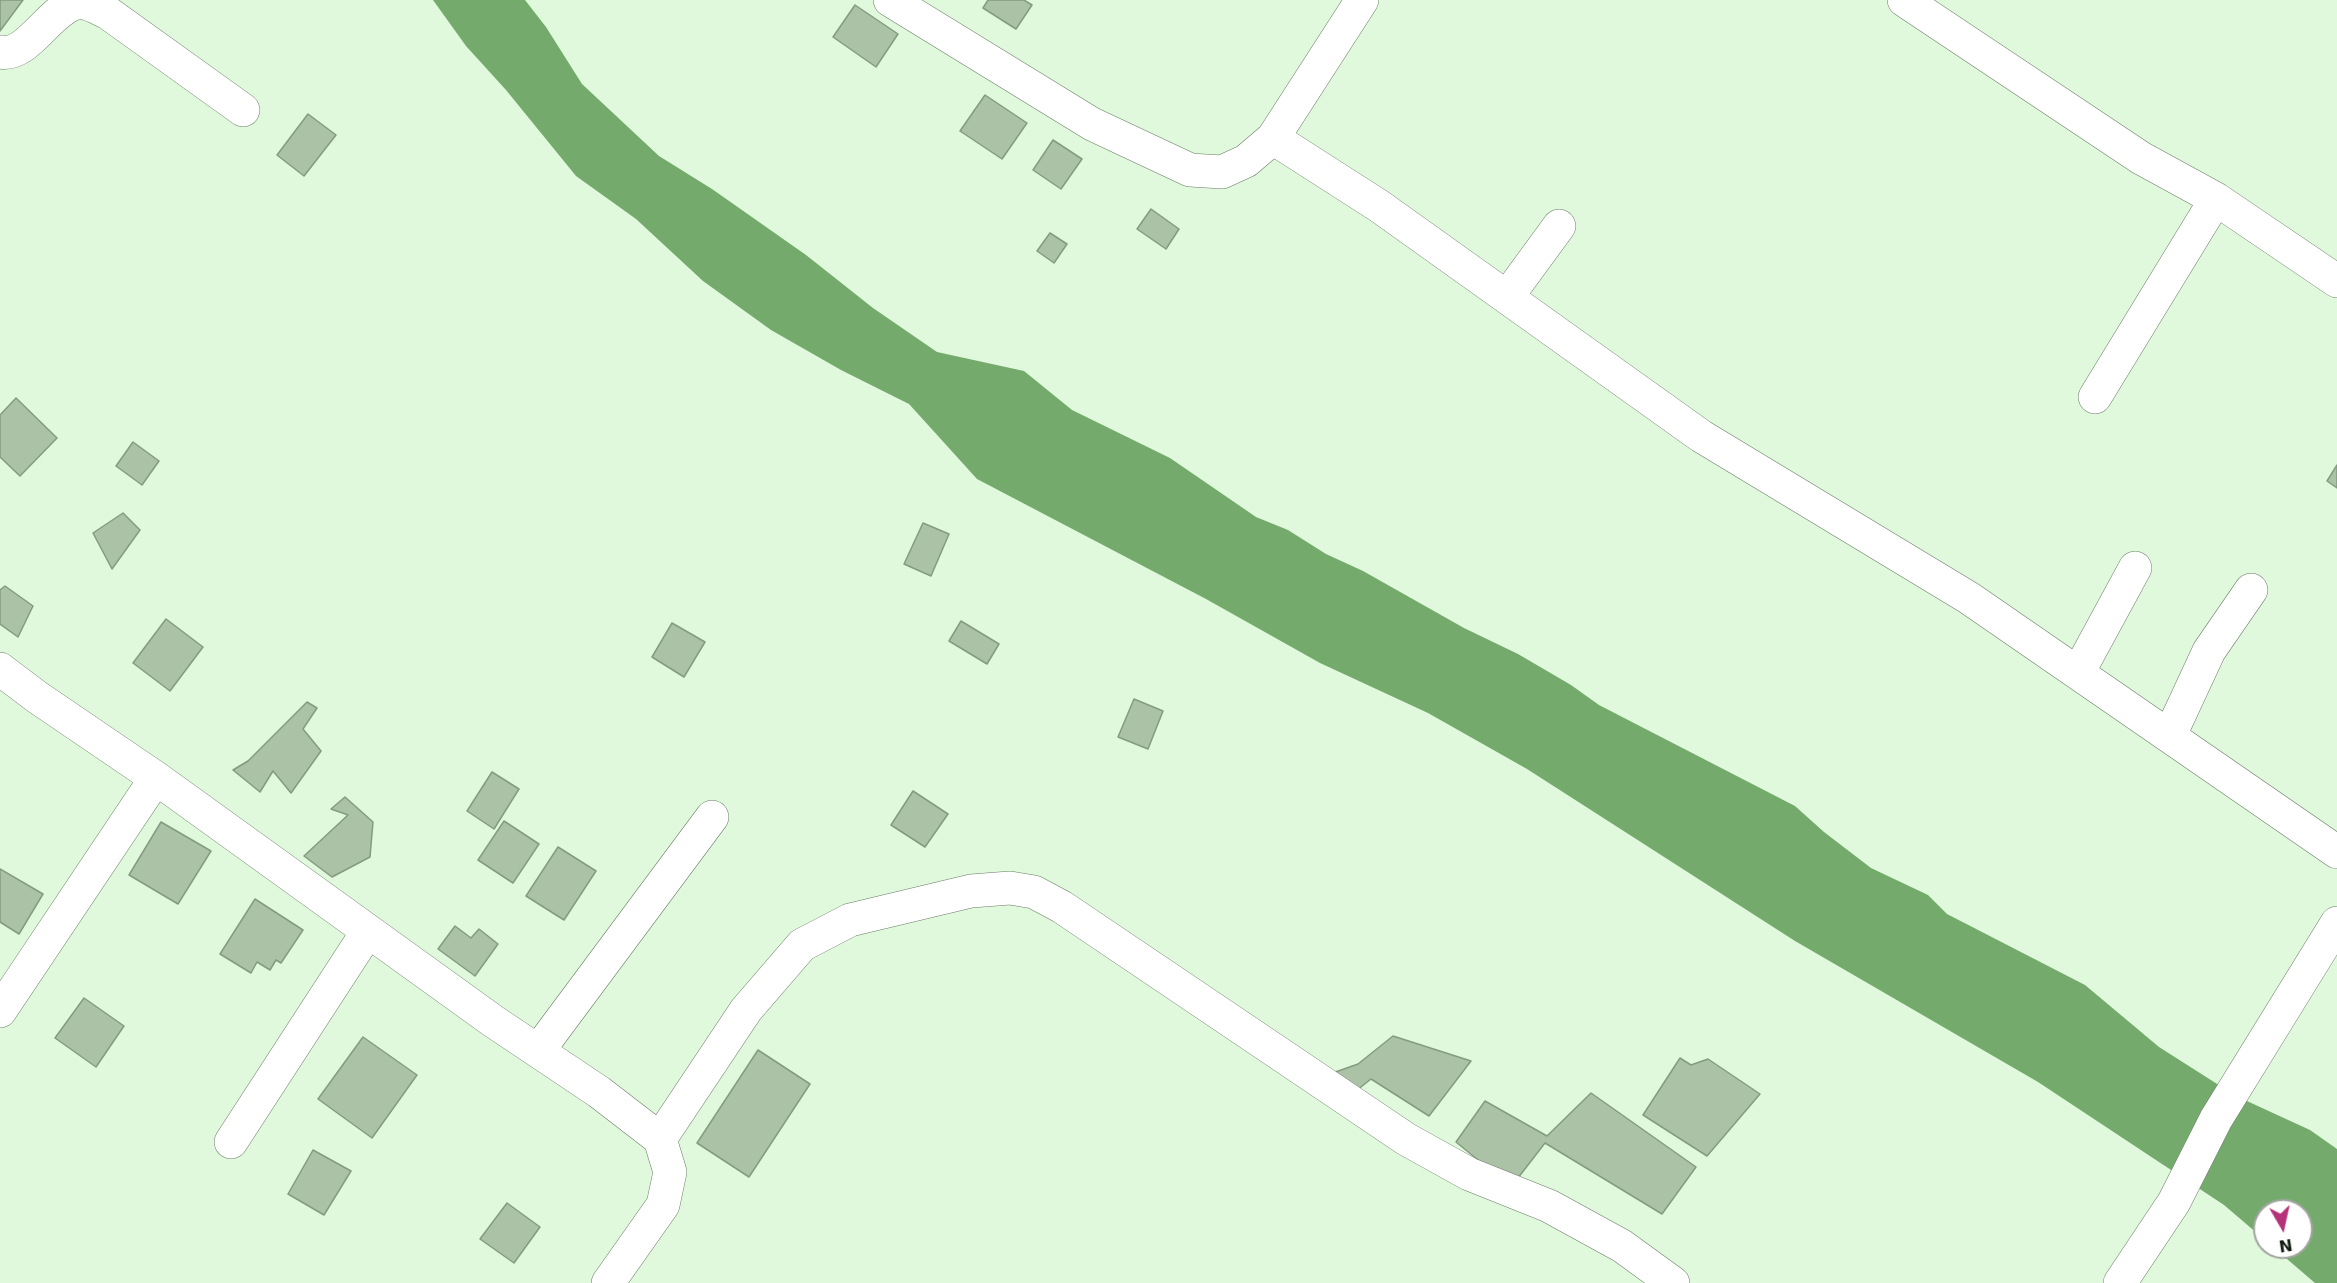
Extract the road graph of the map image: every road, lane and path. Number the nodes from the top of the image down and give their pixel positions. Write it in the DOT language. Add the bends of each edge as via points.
graph roads {
  1 [pos="890,0"];
  2 [pos="1362,0"];
  3 [pos="1904,0"];
  4 [pos="0,52"];
  5 [pos="243,110"];
  6 [pos="1273,138"];
  7 [pos="2216,199"];
  8 [pos="1559,226"];
  9 [pos="2337,281"];
  10 [pos="1507,297"];
  11 [pos="2095,397"];
  12 [pos="2135,568"];
  13 [pos="2251,590"];
  14 [pos="0,669"];
  15 [pos="2078,673"];
  16 [pos="2170,735"];
  17 [pos="156,778"];
  18 [pos="712,817"];
  19 [pos="2337,852"];
  20 [pos="2337,923"];
  21 [pos="368,931"];
  22 [pos="0,1011"];
  23 [pos="538,1051"];
  24 [pos="660,1139"];
  25 [pos="231,1142"];
  26 [pos="608,1283"];
  27 [pos="1673,1283"];
  28 [pos="2120,1283"];
  1 -- 6 [label="street" via="1092,124 1190,170 1222,172 1246,161"];
  2 -- 6 [label="street"];
  3 -- 7 [label="street" via="2141,158"];
  4 -- 5 [label="street" via="21,48 54,17 76,3 90,4"];
  6 -- 10 [label="street" via="1379,206"];
  7 -- 9 [label="street"];
  7 -- 11 [label="street"];
  8 -- 10 [label="street"];
  10 -- 15 [label="street" via="1701,436 1969,598"];
  12 -- 15 [label="street"];
  13 -- 16 [label="street" via="2209,651"];
  14 -- 17 [label="street"];
  15 -- 16 [label="street"];
  16 -- 19 [label="street"];
  17 -- 21 [label="street"];
  17 -- 22 [label="street"];
  18 -- 23 [label="street"];
  20 -- 28 [label="street" via="2216,1119 2174,1202"];
  21 -- 23 [label="street"];
  21 -- 25 [label="street"];
  23 -- 24 [label="street"];
  24 -- 26 [label="street" via="670,1172 663,1206"];
  24 -- 27 [label="street" via="746,1010 802,945 850,921 971,891 1010,888 1034,892 1062,907 1406,1138 1469,1174 1549,1206 1622,1246"];
}
